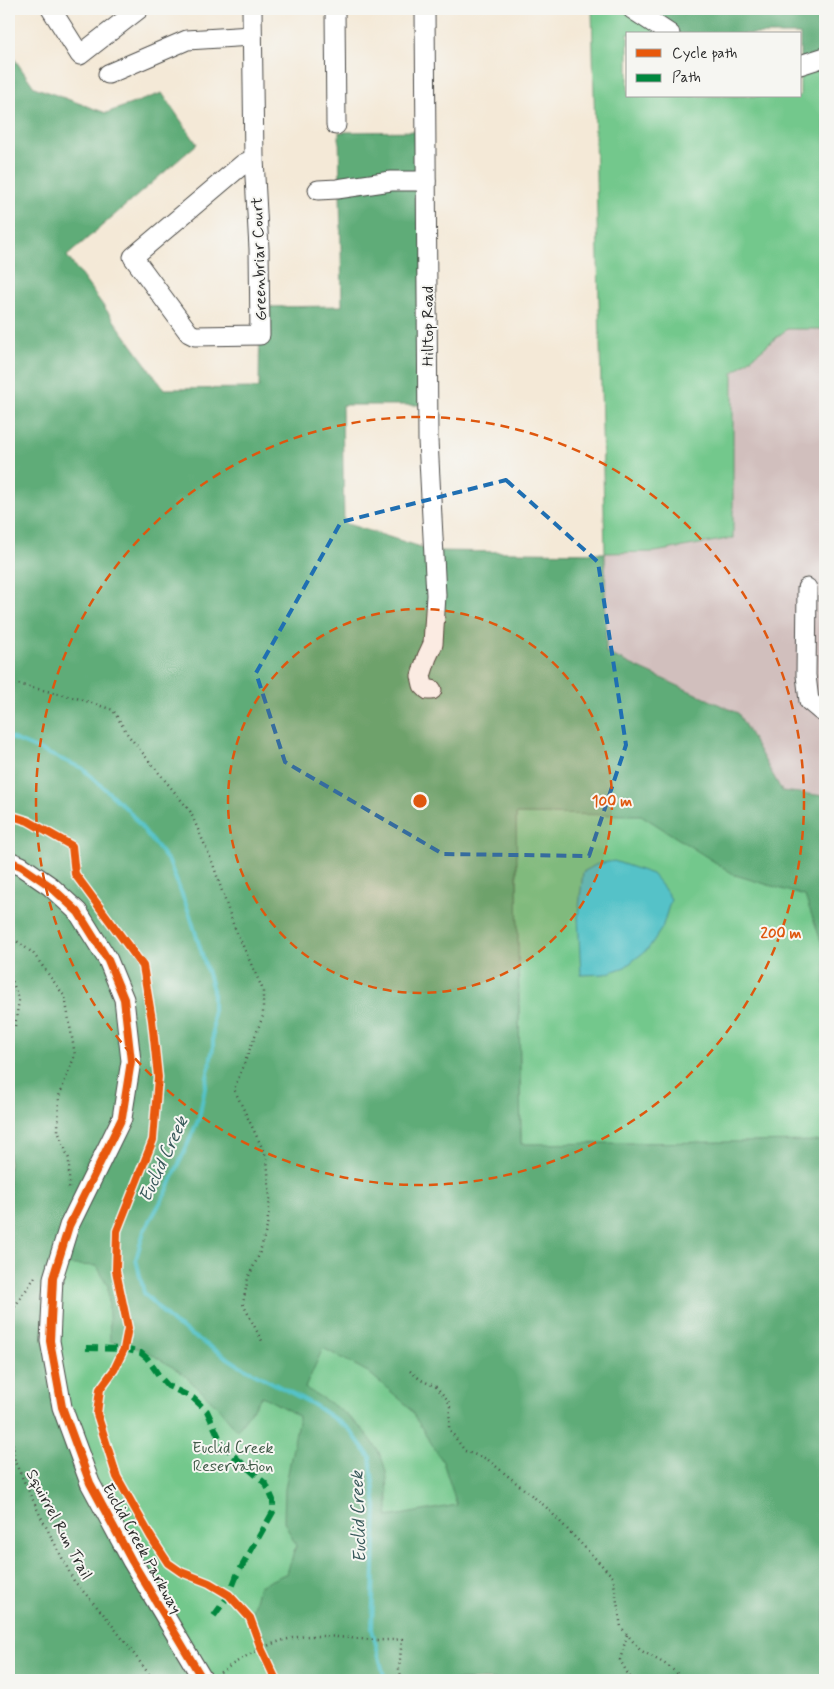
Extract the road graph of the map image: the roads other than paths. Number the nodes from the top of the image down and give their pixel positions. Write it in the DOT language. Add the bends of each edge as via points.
graph roads {
  1 [pos="51,9"];
  2 [pos="139,9"];
  3 [pos="252,9"];
  4 [pos="335,9"];
  5 [pos="425,9"];
  6 [pos="632,9"];
  7 [pos="667,32"];
  8 [pos="252,36"];
  9 [pos="825,57"];
  10 [pos="802,64"];
  11 [pos="108,74"];
  12 [pos="336,124"];
  13 [pos="254,159"];
  14 [pos="426,181"];
  15 [pos="318,190"];
  16 [pos="807,588"];
  17 [pos="432,690"];
  18 [pos="825,711"];
  19 [pos="9,862"];
  20 [pos="209,1678"];
  1 -- 2 [label="street" via="80,55"];
  3 -- 8 [label="street, Greenbriar Court"];
  4 -- 12 [label="street"];
  5 -- 14 [label="street, Hilltop Road"];
  6 -- 7 [label="street"];
  8 -- 11 [label="street" via="188,40"];
  8 -- 13 [label="street, Greenbriar Court"];
  9 -- 10 [label="street"];
  13 -- 13 [label="street, Greenbriar Court" via="260,335 195,336 189,333 133,257 243,164"];
  14 -- 15 [label="street" via="391,181"];
  14 -- 17 [label="street, Hilltop Road" via="428,440 436,595 433,644 421,676 422,685"];
  16 -- 18 [label="street" via="806,675 809,701"];
  19 -- 20 [label="street, Euclid Creek Parkway" via="21,866 50,886 78,912 108,960 124,999 131,1061 122,1118 69,1226 53,1278 50,1341 62,1407 90,1483 132,1561"];
}
